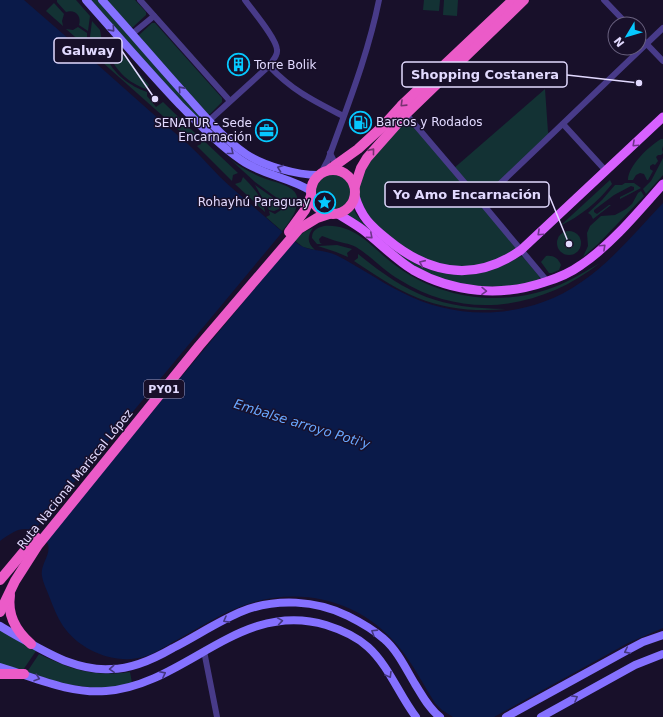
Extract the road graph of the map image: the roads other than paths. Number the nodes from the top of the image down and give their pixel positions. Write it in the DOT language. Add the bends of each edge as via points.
graph roads {
  1 [pos="86,0"];
  2 [pos="102,0"];
  3 [pos="140,0"];
  4 [pos="244,0"];
  5 [pos="379,0"];
  6 [pos="513,0"];
  7 [pos="524,0"];
  8 [pos="604,0"];
  9 [pos="154,16"];
  10 [pos="619,16"];
  11 [pos="663,28"];
  12 [pos="132,34"];
  13 [pos="647,43"];
  14 [pos="647,45"];
  15 [pos="634,56"];
  16 [pos="663,61"];
  17 [pos="269,66"];
  18 [pos="230,101"];
  19 [pos="406,114"];
  20 [pos="343,116"];
  21 [pos="663,117"];
  22 [pos="209,120"];
  23 [pos="563,124"];
  24 [pos="202,127"];
  25 [pos="330,152"];
  26 [pos="330,171"];
  27 [pos="606,171"];
  28 [pos="663,184"];
  29 [pos="355,191"];
  30 [pos="311,194"];
  31 [pos="481,202"];
  32 [pos="333,214"];
  33 [pos="291,233"];
  34 [pos="521,250"];
  35 [pos="547,281"];
  36 [pos="36,543"];
  37 [pos="0,580"];
  38 [pos="15,581"];
  39 [pos="0,612"];
  40 [pos="0,626"];
  41 [pos="663,635"];
  42 [pos="31,644"];
  43 [pos="204,651"];
  44 [pos="663,654"];
  45 [pos="0,667"];
  46 [pos="0,674"];
  47 [pos="24,674"];
  48 [pos="217,717"];
  49 [pos="416,717"];
  50 [pos="440,717"];
  51 [pos="506,717"];
  52 [pos="541,717"];
  1 -- 24 [label="main road, one-way"];
  2 -- 12 [label="main road"];
  3 -- 9 [label="street"];
  4 -- 17 [label="street" via="272,37 277,49 276,56"];
  5 -- 20 [label="street" via="370,40"];
  6 -- 26 [label="highway, PY01, one-way" via="382,127"];
  7 -- 19 [label="highway, PY01"];
  8 -- 10 [label="street"];
  9 -- 12 [label="street"];
  9 -- 18 [label="street"];
  11 -- 13 [label="street"];
  22 -- 12 [label="main road, one-way"];
  14 -- 16 [label="street"];
  15 -- 23 [label="street"];
  17 -- 18 [label="street"];
  17 -- 20 [label="street" via="284,82 307,98"];
  18 -- 22 [label="street"];
  29 -- 19 [label="highway, PY01, one-way" via="361,168"];
  19 -- 31 [label="street"];
  20 -- 25 [label="street"];
  21 -- 27 [label="main road, one-way"];
  22 -- 24 [label="street"];
  26 -- 22 [label="main road, one-way" via="297,173 254,159 238,148"];
  23 -- 27 [label="street"];
  23 -- 31 [label="street"];
  24 -- 30 [label="main road, one-way" via="246,163 298,183"];
  25 -- 26 [label="street"];
  25 -- 26 [label="street"];
  26 -- 29 [label="highway" via="350,177"];
  26 -- 30 [label="highway, Ruta Nacional Mariscal López / PY01" via="312,184"];
  27 -- 34 [label="main road, one-way"];
  35 -- 28 [label="main road, one-way" via="573,271 589,260"];
  29 -- 32 [label="highway, Ruta Nacional Mariscal López / PY01" via="349,208"];
  34 -- 29 [label="main road, one-way" via="500,262 479,269 458,271 427,265 400,250 375,230 363,217"];
  30 -- 32 [label="highway" via="317,208"];
  30 -- 33 [label="highway, Ruta Nacional Mariscal López / PY01"];
  31 -- 34 [label="street"];
  32 -- 33 [label="highway, Ruta Nacional Mariscal López / PY01" via="306,224"];
  32 -- 35 [label="main road, one-way" via="356,225 413,269 446,284 484,291 520,288"];
  33 -- 36 [label="highway, Ruta Nacional Mariscal López / PY01"];
  34 -- 35 [label="street"];
  36 -- 37 [label="highway, Ruta Nacional Mariscal López / PY01"];
  36 -- 38 [label="highway, Ruta Nacional Mariscal López / PY01"];
  38 -- 39 [label="highway, Ruta Nacional Mariscal López / PY01"];
  38 -- 42 [label="highway" via="9,601 10,615 22,636"];
  40 -- 42 [label="main road"];
  41 -- 51 [label="main road, one-way" via="626,651"];
  50 -- 42 [label="main road, one-way" via="430,707 385,639 349,616 307,603 270,604 250,609 151,660 112,670 70,664"];
  47 -- 43 [label="main road, one-way" via="72,689 116,690 163,674"];
  43 -- 48 [label="street"];
  43 -- 49 [label="main road, one-way" via="235,634 282,619 308,620 341,629 360,640 379,659"];
  52 -- 44 [label="main road, one-way" via="634,665"];
  45 -- 47 [label="main road"];
  46 -- 47 [label="highway"];
}
